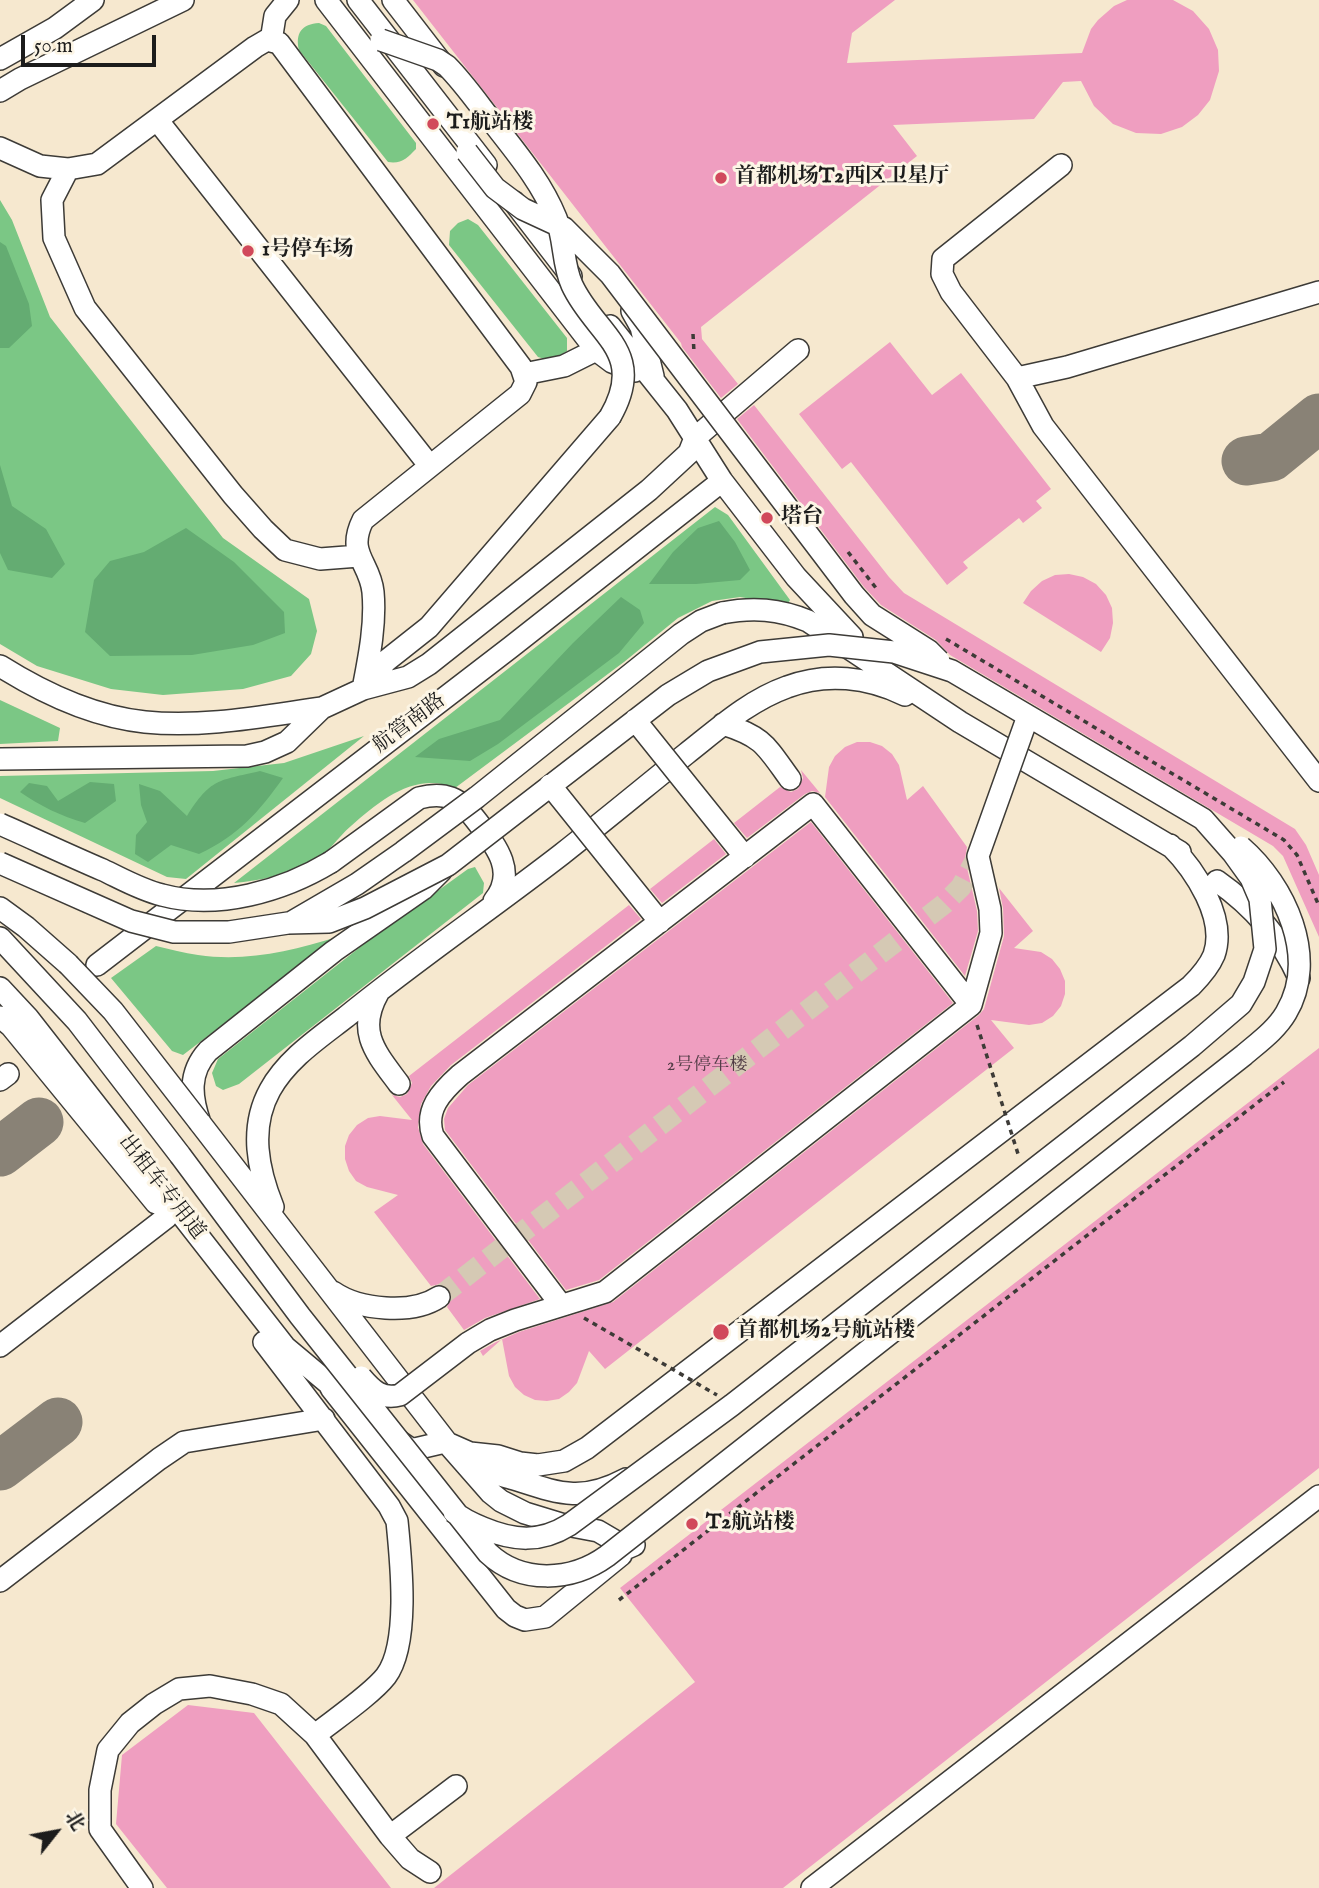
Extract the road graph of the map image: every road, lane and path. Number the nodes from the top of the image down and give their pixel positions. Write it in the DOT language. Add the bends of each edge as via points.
graph roads {
  1 [pos="93,0"];
  2 [pos="183,0"];
  3 [pos="288,0"];
  4 [pos="326,0"];
  5 [pos="350,0"];
  6 [pos="358,0"];
  7 [pos="393,0"];
  8 [pos="381,40"];
  9 [pos="271,41"];
  10 [pos="0,59"];
  11 [pos="0,91"];
  12 [pos="158,121"];
  13 [pos="499,137"];
  14 [pos="0,148"];
  15 [pos="477,154"];
  16 [pos="1061,165"];
  17 [pos="456,167"];
  18 [pos="68,169"];
  19 [pos="532,174"];
  20 [pos="495,188"];
  21 [pos="559,225"];
  22 [pos="610,274"];
  23 [pos="576,292"];
  24 [pos="1319,292"];
  25 [pos="693,334"];
  26 [pos="798,350"];
  27 [pos="597,351"];
  28 [pos="694,352"];
  29 [pos="524,374"];
  30 [pos="1017,378"];
  31 [pos="654,382"];
  32 [pos="695,438"];
  33 [pos="429,465"];
  34 [pos="722,481"];
  35 [pos="846,550"];
  36 [pos="359,556"];
  37 [pos="880,594"];
  38 [pos="944,638"];
  39 [pos="0,666"];
  40 [pos="952,671"];
  41 [pos="894,677"];
  42 [pos="363,689"];
  43 [pos="322,708"];
  44 [pos="1028,716"];
  45 [pos="635,720"];
  46 [pos="960,722"];
  47 [pos="723,724"];
  48 [pos="1014,753"];
  49 [pos="0,759"];
  50 [pos="1317,775"];
  51 [pos="790,779"];
  52 [pos="550,785"];
  53 [pos="1203,819"];
  54 [pos="0,824"];
  55 [pos="1170,845"];
  56 [pos="498,848"];
  57 [pos="560,855"];
  58 [pos="745,857"];
  59 [pos="976,859"];
  60 [pos="0,863"];
  61 [pos="448,865"];
  62 [pos="1217,881"];
  63 [pos="1319,906"];
  64 [pos="0,908"];
  65 [pos="487,909"];
  66 [pos="660,922"];
  67 [pos="288,923"];
  68 [pos="0,938"];
  69 [pos="97,965"];
  70 [pos="0,970"];
  71 [pos="0,988"];
  72 [pos="381,989"];
  73 [pos="971,1006"];
  74 [pos="0,1017"];
  75 [pos="1283,1082"];
  76 [pos="399,1084"];
  77 [pos="200,1123"];
  78 [pos="1025,1176"];
  79 [pos="167,1217"];
  80 [pos="294,1246"];
  81 [pos="323,1284"];
  82 [pos="439,1297"];
  83 [pos="561,1305"];
  84 [pos="300,1316"];
  85 [pos="0,1346"];
  86 [pos="327,1383"];
  87 [pos="733,1405"];
  88 [pos="324,1419"];
  89 [pos="448,1444"];
  90 [pos="1319,1496"];
  91 [pos="454,1512"];
  92 [pos="630,1548"];
  93 [pos="0,1581"];
  94 [pos="619,1600"];
  95 [pos="315,1735"];
  96 [pos="456,1787"];
  97 [pos="390,1836"];
  98 [pos="430,1872"];
  99 [pos="142,1888"];
  100 [pos="812,1888"];
  1 -- 10 [label="street"];
  2 -- 11 [label="street"];
  3 -- 9 [label="street" via="275,16"];
  4 -- 17 [label="street"];
  5 -- 8 [label="street"];
  6 -- 15 [label="street"];
  7 -- 13 [label="street"];
  8 -- 19 [label="street, bridge" via="447,66"];
  8 -- 20 [label="street, bridge"];
  9 -- 12 [label="street" via="255,47"];
  9 -- 29 [label="street" via="279,43"];
  12 -- 18 [label="street" via="97,164"];
  12 -- 33 [label="street"];
  13 -- 15 [label="street"];
  13 -- 31 [label="street" via="638,319"];
  14 -- 18 [label="street" via="40,166"];
  15 -- 17 [label="street"];
  15 -- 31 [label="street"];
  16 -- 30 [label="street" via="943,259 942,274 951,292"];
  17 -- 27 [label="street"];
  18 -- 36 [label="street" via="52,200 54,238 85,308 233,495 285,550 320,559"];
  19 -- 21 [label="street, bridge"];
  19 -- 22 [label="street, bridge"];
  20 -- 21 [label="street, bridge" via="523,209"];
  20 -- 23 [label="street, bridge"];
  21 -- 22 [label="street, bridge"];
  21 -- 23 [label="street, bridge" via="566,268"];
  22 -- 40 [label="street, bridge" via="854,595 883,623"];
  23 -- 42 [label="street, bridge" via="621,359 624,384 617,404 429,627 386,661"];
  24 -- 30 [label="street"];
  25 -- 28 [label="path, bridge"];
  26 -- 32 [label="street"];
  27 -- 29 [label="street" via="564,366"];
  27 -- 31 [label="street"];
  29 -- 33 [label="street" via="526,382 520,394"];
  30 -- 50 [label="street" via="1043,426"];
  31 -- 32 [label="street"];
  32 -- 34 [label="street"];
  32 -- 42 [label="street" via="688,453 649,490 429,664 408,677"];
  33 -- 36 [label="street" via="363,520 357,532"];
  34 -- 41 [label="street" via="814,599"];
  34 -- 69 [label="street, 航管南路"];
  35 -- 37 [label="path, bridge"];
  36 -- 42 [label="street" via="372,588 373,612"];
  38 -- 63 [label="path, bridge" via="1284,840 1297,855"];
  39 -- 43 [label="street" via="63,699 143,722 235,720"];
  40 -- 44 [label="street, bridge"];
  40 -- 45 [label="street, bridge" via="873,648 829,645 775,650 708,671"];
  41 -- 46 [label="street"];
  41 -- 67 [label="street, bridge" via="797,616 762,609 722,613 701,621 403,852"];
  42 -- 43 [label="street"];
  43 -- 49 [label="street" via="287,742 257,754"];
  44 -- 53 [label="street, bridge"];
  44 -- 73 [label="street, bridge" via="978,856 991,933"];
  45 -- 52 [label="street, bridge"];
  45 -- 58 [label="street, bridge"];
  46 -- 47 [label="street" via="891,688 833,677 783,688"];
  46 -- 48 [label="street"];
  47 -- 51 [label="street" via="758,738"];
  47 -- 57 [label="street"];
  48 -- 55 [label="street"];
  48 -- 59 [label="street"];
  52 -- 61 [label="street, bridge"];
  52 -- 66 [label="street, bridge"];
  53 -- 78 [label="street, bridge" via="1244,867 1260,899 1265,949 1254,982 1232,1013"];
  53 -- 91 [label="street, bridge" via="1261,867 1280,895 1293,927 1300,951 1298,985 1286,1014 1270,1032 601,1560 567,1574 517,1572 491,1556"];
  54 -- 56 [label="street, bridge" via="143,888 180,899 266,891 296,881 331,862 413,802 433,795 461,803"];
  55 -- 62 [label="street"];
  55 -- 89 [label="street" via="1204,891 1216,935 1210,963 1182,994 576,1455 538,1465 470,1453"];
  56 -- 57 [label="street" via="530,864"];
  56 -- 65 [label="street" via="504,883"];
  57 -- 65 [label="street"];
  58 -- 66 [label="street, bridge"];
  58 -- 73 [label="street, bridge" via="813,804"];
  60 -- 67 [label="street, bridge" via="156,929 229,932"];
  61 -- 67 [label="street, bridge" via="336,920"];
  61 -- 77 [label="street, bridge" via="423,889 334,951 208,1051 196,1068 192,1086"];
  62 -- 89 [label="street" via="1249,923 1261,950 1258,976 1246,998 655,1460 613,1486 567,1494 476,1466"];
  62 -- 92 [label="street" via="1254,911 1289,956 1302,992 1289,1026"];
  64 -- 77 [label="street, bridge" via="68,964 108,1005"];
  65 -- 72 [label="street"];
  66 -- 83 [label="street, bridge" via="460,1075 441,1093 430,1114 433,1136"];
  68 -- 84 [label="street, bridge" via="77,1021"];
  70 -- 86 [label="street" via="43,1008"];
  71 -- 86 [label="street, 出租车专用道" via="99,1107 276,1336"];
  72 -- 76 [label="street" via="369,1012 369,1035"];
  72 -- 80 [label="street" via="296,1058 265,1100 257,1160 271,1202"];
  73 -- 78 [label="path, bridge"];
  73 -- 83 [label="street, bridge" via="605,1292"];
  74 -- 79 [label="street"];
  75 -- 94 [label="path"];
  77 -- 80 [label="street"];
  78 -- 87 [label="street, bridge"];
  79 -- 85 [label="street"];
  79 -- 88 [label="street"];
  80 -- 81 [label="street"];
  81 -- 82 [label="street" via="365,1306 417,1306"];
  81 -- 89 [label="street"];
  83 -- 84 [label="street, bridge" via="490,1330 392,1397 373,1390"];
  83 -- 87 [label="path, bridge"];
  84 -- 91 [label="street, bridge"];
  86 -- 89 [label="street" via="357,1396 405,1447"];
  86 -- 92 [label="street" via="515,1616 545,1617"];
  87 -- 91 [label="street, bridge" via="551,1534 512,1538"];
  88 -- 93 [label="street" via="184,1443"];
  88 -- 95 [label="street" via="397,1521 401,1633 396,1658 385,1677"];
  89 -- 92 [label="street" via="501,1501 553,1522 598,1531"];
  90 -- 100 [label="street"];
  95 -- 97 [label="street"];
  95 -- 99 [label="street" via="281,1704 210,1686 178,1689 130,1723 108,1750 100,1790 100,1829"];
  96 -- 97 [label="street"];
  97 -- 98 [label="street" via="410,1859"];
}
